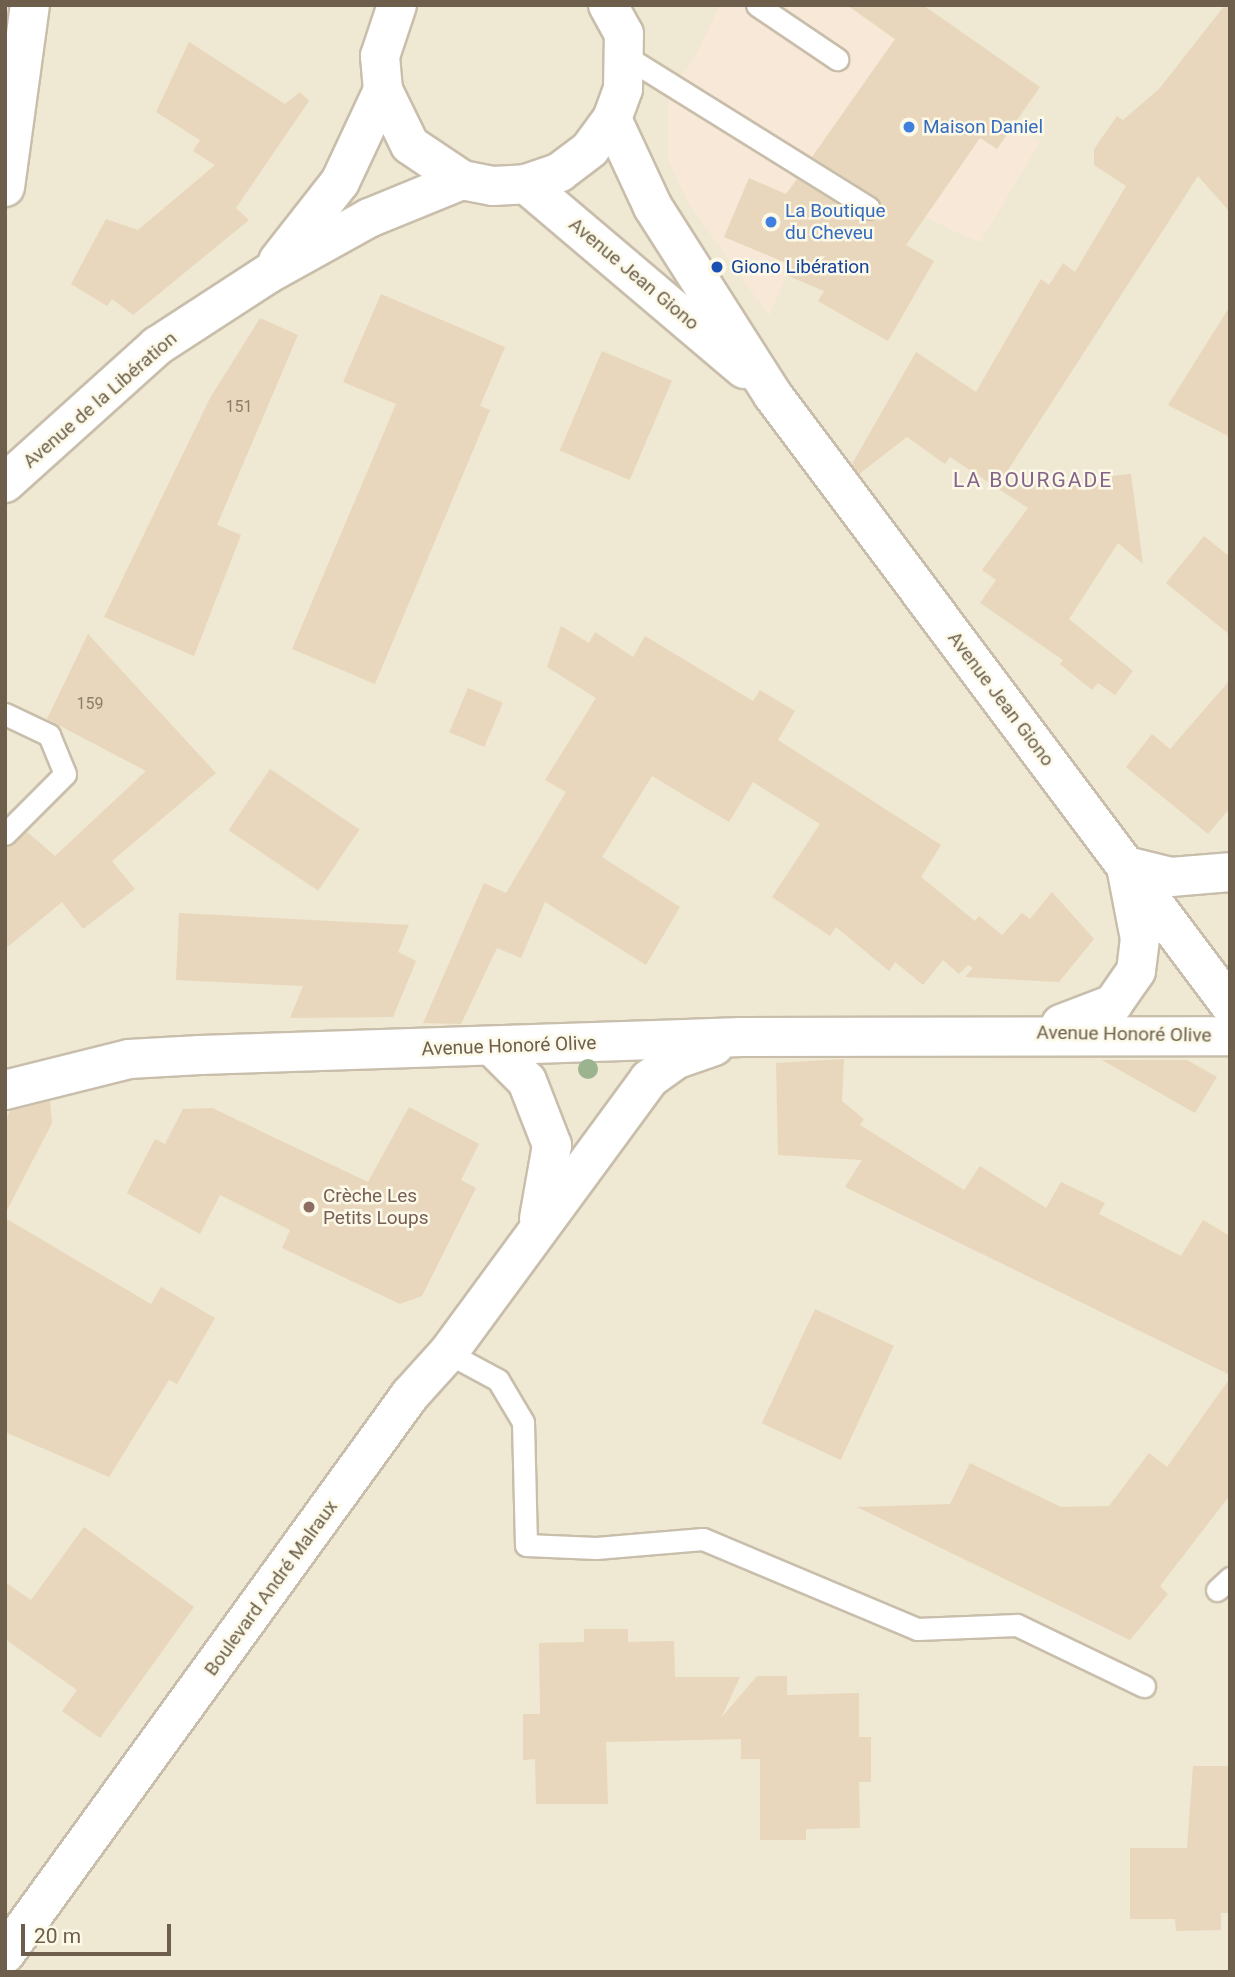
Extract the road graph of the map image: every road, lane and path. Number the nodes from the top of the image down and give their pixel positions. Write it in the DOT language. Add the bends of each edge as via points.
graph roads {
  1 [pos="30,5"];
  2 [pos="757,5"];
  3 [pos="388,11"];
  4 [pos="625,25"];
  5 [pos="837,59"];
  6 [pos="383,90"];
  7 [pos="612,119"];
  8 [pos="462,180"];
  9 [pos="526,184"];
  10 [pos="5,187"];
  11 [pos="869,208"];
  12 [pos="268,274"];
  13 [pos="772,394"];
  14 [pos="5,483"];
  15 [pos="5,713"];
  16 [pos="5,834"];
  17 [pos="1126,866"];
  18 [pos="1230,872"];
  19 [pos="1230,1005"];
  20 [pos="1017,1033"];
  21 [pos="1230,1036"];
  22 [pos="742,1037"];
  23 [pos="493,1047"];
  24 [pos="5,1090"];
  25 [pos="538,1224"];
  26 [pos="448,1353"];
  27 [pos="1144,1686"];
  28 [pos="5,1954"];
  1 -- 10 [label="street"];
  2 -- 5 [label="lane"];
  3 -- 6 [label="street" via="380,56"];
  4 -- 7 [label="street" via="623,89"];
  4 -- 11 [label="lane"];
  6 -- 8 [label="street" via="410,145"];
  6 -- 12 [label="street" via="340,182"];
  7 -- 9 [label="street" via="580,157 560,172"];
  7 -- 13 [label="street, Avenue Jean Giono" via="653,207"];
  8 -- 9 [label="street" via="493,186"];
  8 -- 12 [label="street, Avenue de la Libération" via="369,218"];
  9 -- 13 [label="street, Avenue Jean Giono"];
  12 -- 14 [label="street, Avenue de la Libération" via="157,346"];
  13 -- 17 [label="street, Avenue Jean Giono"];
  15 -- 16 [label="lane" via="49,735 65,774"];
  17 -- 18 [label="street" via="1171,877"];
  17 -- 19 [label="street, Avenue Jean Giono"];
  17 -- 20 [label="street, Avenue Honoré Olive" via="1140,939 1136,971 1113,1004 1085,1019"];
  20 -- 21 [label="street, Avenue Honoré Olive"];
  20 -- 22 [label="street, Avenue Honoré Olive"];
  22 -- 23 [label="street, Avenue Honoré Olive"];
  22 -- 25 [label="street, Boulevard André Malraux" via="677,1059 649,1079"];
  23 -- 24 [label="street, Avenue Honoré Olive" via="129,1059"];
  23 -- 25 [label="street, Boulevard André Malraux" via="527,1081 551,1145"];
  25 -- 26 [label="street, Boulevard André Malraux"];
  26 -- 27 [label="lane" via="498,1380 523,1422 526,1545 597,1548 702,1539 917,1629 1017,1625"];
  26 -- 28 [label="street, Boulevard André Malraux" via="410,1395"];
}
